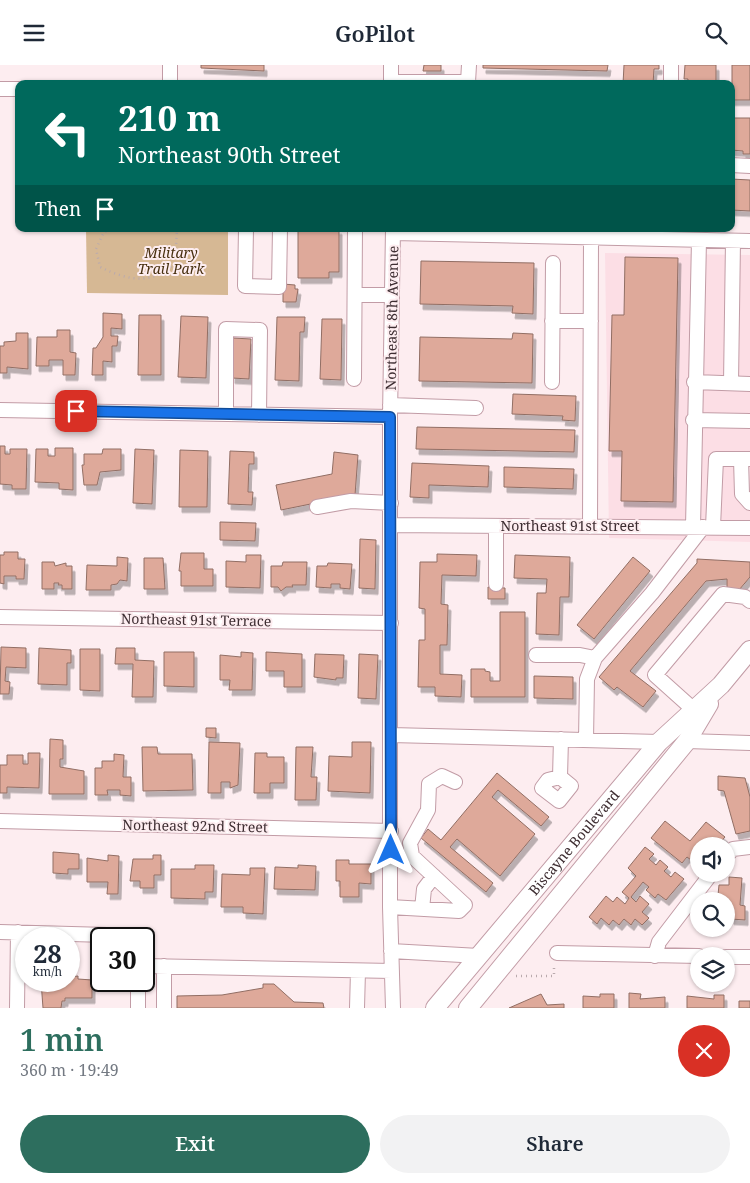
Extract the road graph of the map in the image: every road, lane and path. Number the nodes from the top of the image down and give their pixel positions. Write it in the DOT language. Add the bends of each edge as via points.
graph roads {
  1 [pos="170,65"];
  2 [pos="391,65"];
  3 [pos="469,65"];
  4 [pos="671,65"];
  5 [pos="170,80"];
  6 [pos="391,80"];
  7 [pos="469,80"];
  8 [pos="671,80"];
  9 [pos="0,89"];
  10 [pos="15,89"];
  11 [pos="735,165"];
  12 [pos="750,166"];
  13 [pos="104,232"];
  14 [pos="177,232"];
  15 [pos="246,232"];
  16 [pos="280,232"];
  17 [pos="355,232"];
  18 [pos="393,232"];
  19 [pos="441,232"];
  20 [pos="654,234"];
  21 [pos="586,235"];
  22 [pos="698,240"];
  23 [pos="733,241"];
  24 [pos="750,241"];
  25 [pos="553,263"];
  26 [pos="355,295"];
  27 [pos="392,295"];
  28 [pos="552,321"];
  29 [pos="590,321"];
  30 [pos="354,379"];
  31 [pos="694,382"];
  32 [pos="552,383"];
  33 [pos="731,383"];
  34 [pos="750,384"];
  35 [pos="476,408"];
  36 [pos="0,410"];
  37 [pos="390,411"];
  38 [pos="226,414"];
  39 [pos="259,415"];
  40 [pos="693,420"];
  41 [pos="750,421"];
  42 [pos="745,459"];
  43 [pos="391,503"];
  44 [pos="750,503"];
  45 [pos="317,507"];
  46 [pos="391,525"];
  47 [pos="496,526"];
  48 [pos="590,527"];
  49 [pos="703,527"];
  50 [pos="750,528"];
  51 [pos="496,584"];
  52 [pos="750,601"];
  53 [pos="0,617"];
  54 [pos="391,623"];
  55 [pos="750,650"];
  56 [pos="536,655"];
  57 [pos="595,658"];
  58 [pos="721,685"];
  59 [pos="694,710"];
  60 [pos="392,735"];
  61 [pos="561,739"];
  62 [pos="586,740"];
  63 [pos="687,741"];
  64 [pos="659,742"];
  65 [pos="750,743"];
  66 [pos="560,777"];
  67 [pos="455,782"];
  68 [pos="0,821"];
  69 [pos="391,831"];
  70 [pos="750,847"];
  71 [pos="735,849"];
  72 [pos="434,876"];
  73 [pos="705,882"];
  74 [pos="390,907"];
  75 [pos="422,909"];
  76 [pos="0,932"];
  77 [pos="15,933"];
  78 [pos="391,951"];
  79 [pos="557,953"];
  80 [pos="479,955"];
  81 [pos="655,956"];
  82 [pos="690,957"];
  83 [pos="735,957"];
  84 [pos="750,957"];
  85 [pos="155,967"];
  86 [pos="164,967"];
  87 [pos="358,971"];
  88 [pos="392,971"];
  89 [pos="516,976"];
  90 [pos="17,992"];
  91 [pos="138,992"];
  92 [pos="17,1008"];
  93 [pos="138,1008"];
  94 [pos="164,1008"];
  95 [pos="358,1008"];
  96 [pos="393,1008"];
  97 [pos="435,1008"];
  98 [pos="468,1008"];
  1 -- 5 [label="street"];
  2 -- 6 [label="street"];
  3 -- 7 [label="street"];
  4 -- 8 [label="street"];
  9 -- 10 [label="street"];
  11 -- 12 [label="street"];
  13 -- 14 [label="path" via="96,249 100,267 123,278 154,277 168,270 175,263"];
  15 -- 16 [label="street" via="245,287 279,287"];
  17 -- 26 [label="street"];
  18 -- 27 [label="street, Northeast 8th Avenue"];
  19 -- 21 [label="street"];
  20 -- 21 [label="street"];
  20 -- 22 [label="street"];
  21 -- 29 [label="street"];
  22 -- 23 [label="street"];
  22 -- 31 [label="street"];
  23 -- 24 [label="street"];
  23 -- 33 [label="street"];
  25 -- 28 [label="street"];
  26 -- 27 [label="street"];
  26 -- 30 [label="street"];
  27 -- 37 [label="street, Northeast 8th Avenue"];
  28 -- 29 [label="street"];
  28 -- 32 [label="street"];
  29 -- 48 [label="street"];
  31 -- 33 [label="street"];
  31 -- 40 [label="street"];
  33 -- 34 [label="street"];
  35 -- 37 [label="street"];
  36 -- 38 [label="street"];
  37 -- 39 [label="street"];
  37 -- 43 [label="street, Northeast 8th Avenue"];
  38 -- 39 [label="street"];
  38 -- 39 [label="street" via="226,329 260,330"];
  40 -- 41 [label="street"];
  40 -- 49 [label="street"];
  42 -- 44 [label="street" via="742,494"];
  42 -- 49 [label="street" via="716,459"];
  43 -- 45 [label="street" via="351,501"];
  43 -- 46 [label="street, Northeast 8th Avenue"];
  46 -- 47 [label="street, Northeast 91st Street"];
  46 -- 54 [label="street, Northeast 8th Avenue"];
  47 -- 48 [label="street, Northeast 91st Street"];
  47 -- 51 [label="street"];
  48 -- 49 [label="street, Northeast 91st Street"];
  49 -- 50 [label="street, Northeast 91st Street"];
  49 -- 57 [label="street" via="652,593"];
  52 -- 59 [label="street" via="745,597 723,595 654,675"];
  53 -- 54 [label="street, Northeast 91st Terrace"];
  54 -- 60 [label="street, Northeast 8th Avenue"];
  55 -- 58 [label="main road, Biscayne Boulevard"];
  56 -- 57 [label="street"];
  57 -- 62 [label="street" via="586,679"];
  58 -- 59 [label="main road, Biscayne Boulevard"];
  58 -- 63 [label="main road, Biscayne Boulevard"];
  59 -- 64 [label="main road, Biscayne Boulevard"];
  60 -- 61 [label="street"];
  60 -- 69 [label="street, Northeast 8th Avenue"];
  61 -- 62 [label="street"];
  61 -- 66 [label="street"];
  62 -- 64 [label="street"];
  63 -- 65 [label="street"];
  63 -- 98 [label="main road, Biscayne Boulevard"];
  64 -- 80 [label="main road, Biscayne Boulevard"];
  67 -- 72 [label="street" via="442,776 429,784 428,810 410,843 412,855"];
  68 -- 69 [label="street, Northeast 92nd Street"];
  69 -- 74 [label="street, Northeast 8th Avenue"];
  70 -- 71 [label="street"];
  72 -- 75 [label="street" via="424,889"];
  72 -- 75 [label="street" via="465,905 459,911"];
  73 -- 81 [label="street" via="659,942"];
  74 -- 75 [label="street"];
  74 -- 78 [label="street, Northeast 8th Avenue"];
  76 -- 77 [label="street"];
  78 -- 80 [label="street"];
  78 -- 88 [label="street, Northeast 8th Avenue"];
  79 -- 81 [label="street"];
  79 -- 89 [label="path" via="554,977"];
  80 -- 97 [label="main road, Biscayne Boulevard"];
  81 -- 82 [label="street"];
  83 -- 84 [label="street"];
  85 -- 86 [label="street"];
  86 -- 87 [label="street"];
  86 -- 94 [label="street"];
  87 -- 88 [label="street"];
  87 -- 95 [label="street"];
  88 -- 96 [label="street, Northeast 8th Avenue"];
  90 -- 92 [label="street"];
  91 -- 93 [label="street"];
}
